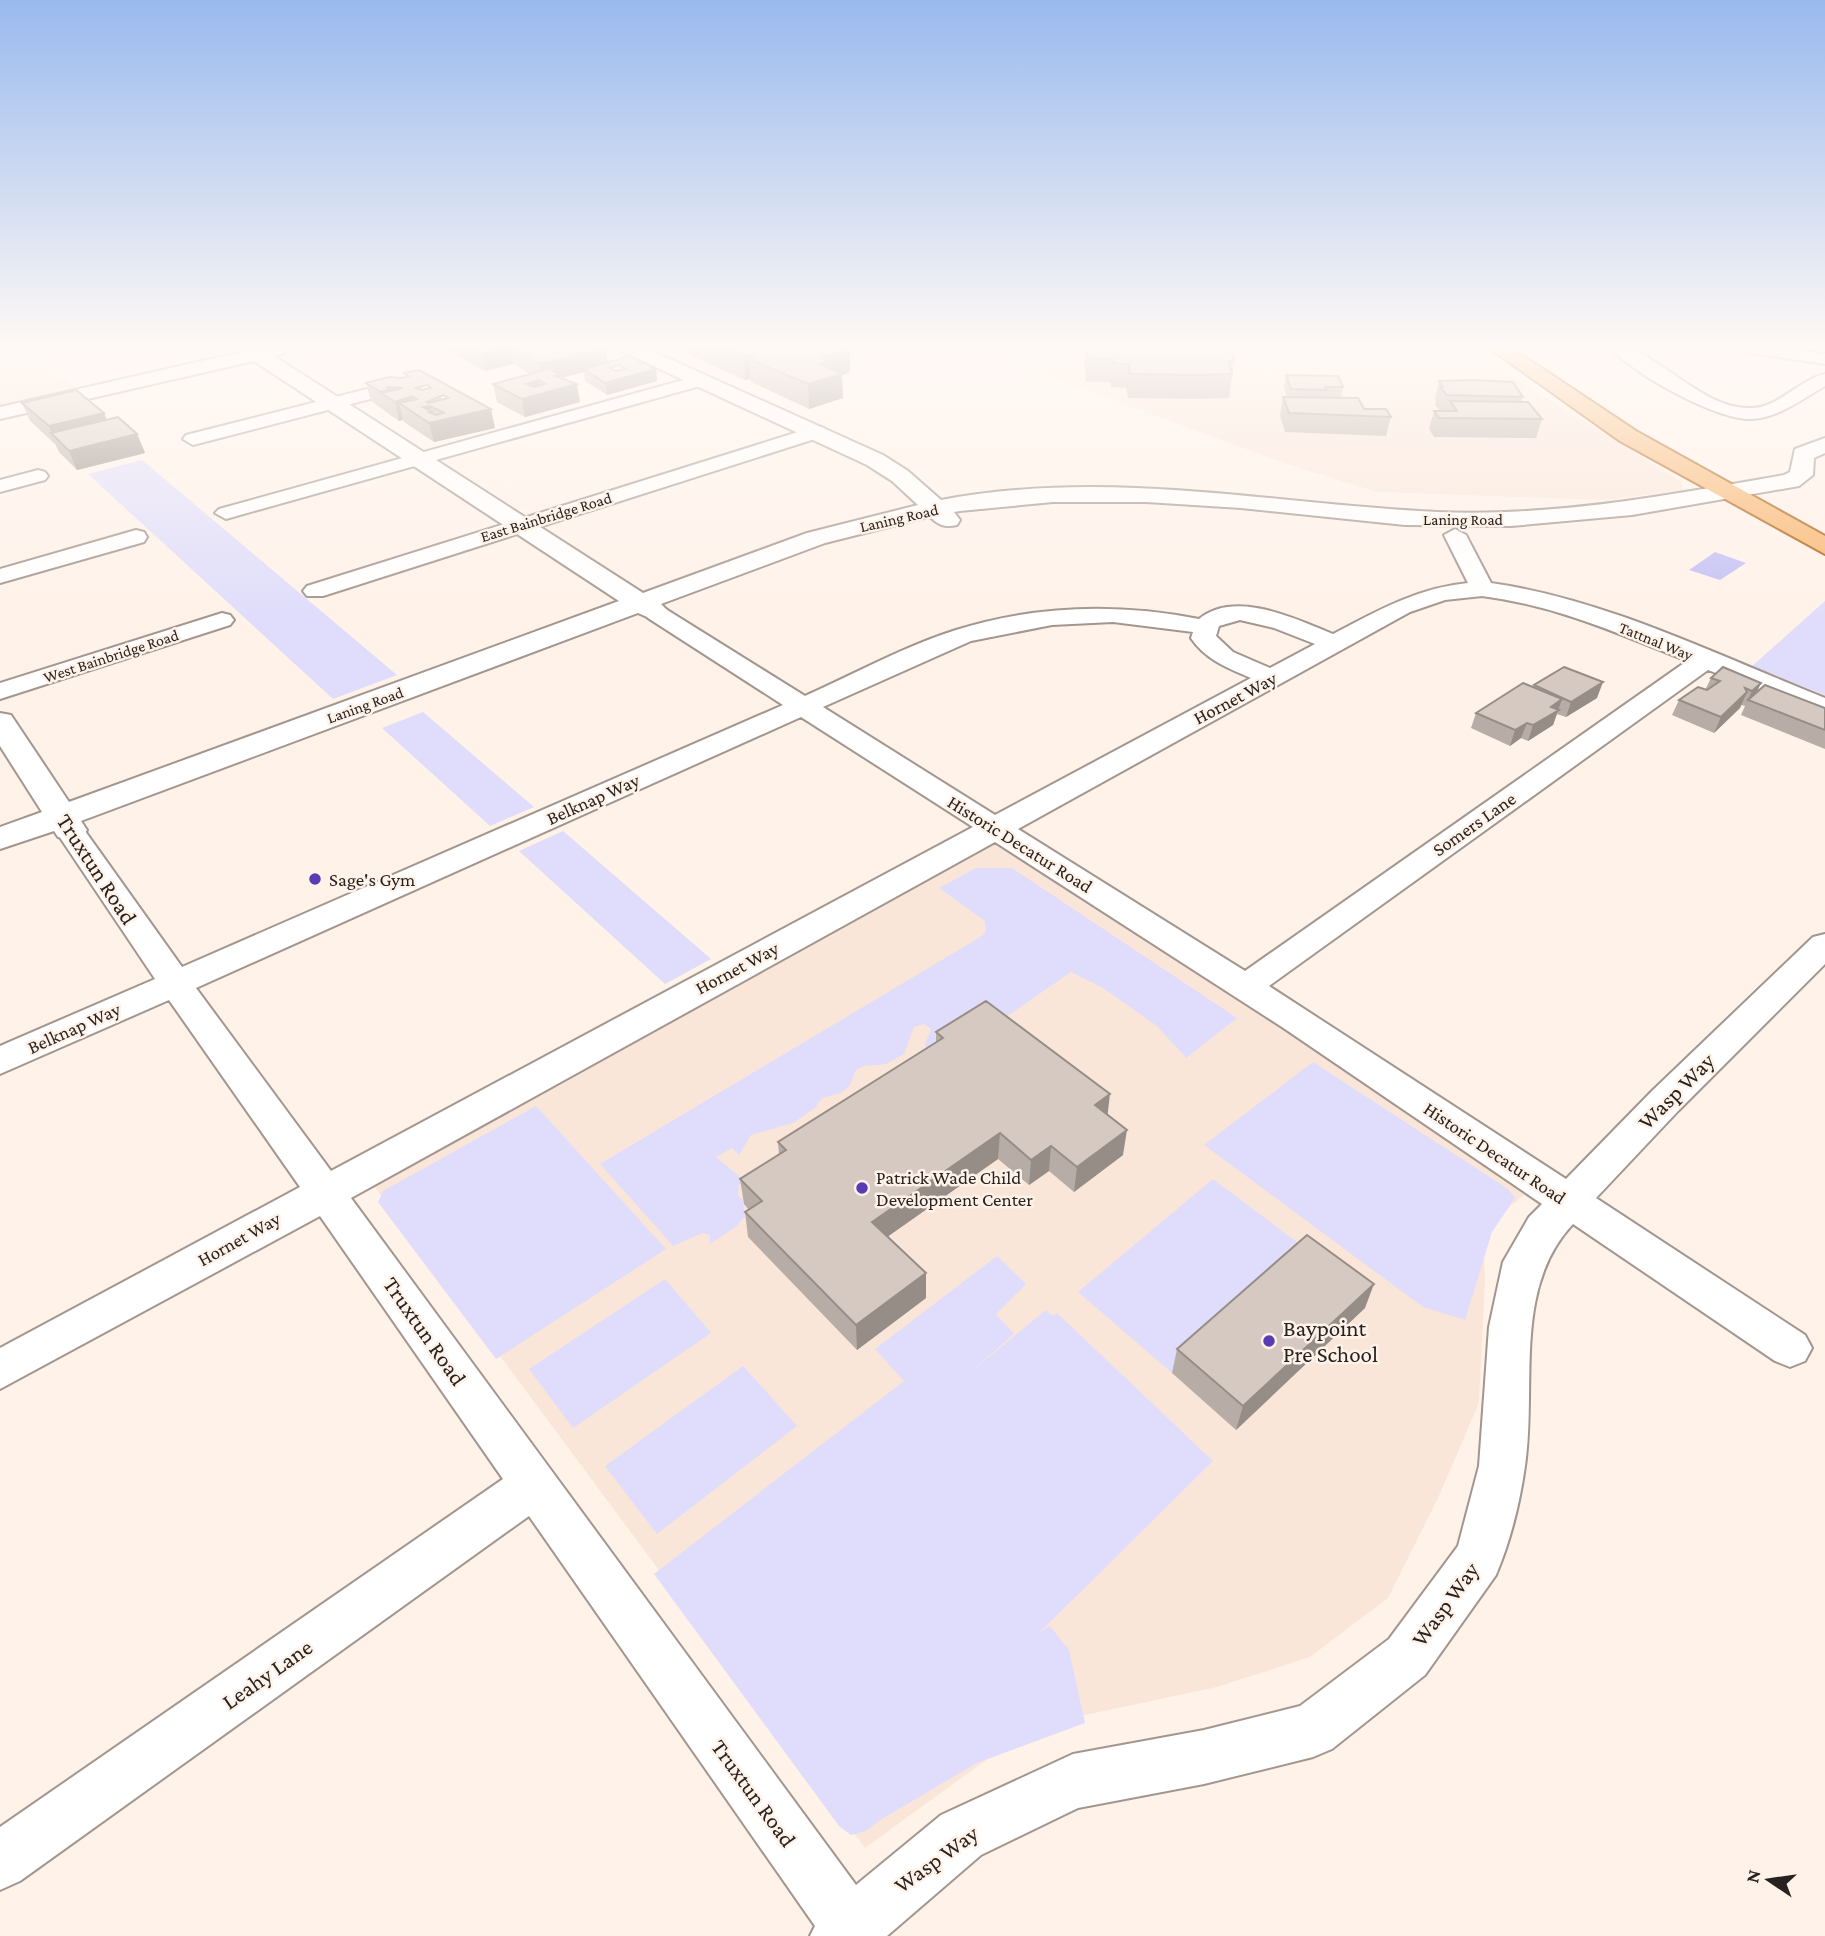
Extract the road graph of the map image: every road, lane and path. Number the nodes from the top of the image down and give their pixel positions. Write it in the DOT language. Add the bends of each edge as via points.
graph roads {
  1 [pos="199,437"];
  2 [pos="389,437"];
  3 [pos="495,437"];
  4 [pos="800,437"];
  5 [pos="828,437"];
  6 [pos="1633,437"];
  7 [pos="1665,437"];
  8 [pos="193,439"];
  9 [pos="1825,445"];
  10 [pos="421,458"];
  11 [pos="38,476"];
  12 [pos="0,486"];
  13 [pos="1726,491"];
  14 [pos="1815,493"];
  15 [pos="1756,496"];
  16 [pos="1784,499"];
  17 [pos="226,513"];
  18 [pos="941,515"];
  19 [pos="1825,520"];
  20 [pos="524,524"];
  21 [pos="1455,535"];
  22 [pos="136,537"];
  23 [pos="1825,545"];
  24 [pos="0,576"];
  25 [pos="1482,589"];
  26 [pos="315,591"];
  27 [pos="649,608"];
  28 [pos="222,620"];
  29 [pos="1204,627"];
  30 [pos="1335,644"];
  31 [pos="1704,661"];
  32 [pos="1272,678"];
  33 [pos="0,691"];
  34 [pos="800,707"];
  35 [pos="1825,707"];
  36 [pos="0,722"];
  37 [pos="66,823"];
  38 [pos="996,828"];
  39 [pos="0,839"];
  40 [pos="0,856"];
  41 [pos="1825,945"];
  42 [pos="175,983"];
  43 [pos="1244,988"];
  44 [pos="0,1061"];
  45 [pos="325,1191"];
  46 [pos="1567,1202"];
  47 [pos="1790,1348"];
  48 [pos="0,1370"];
  49 [pos="533,1486"];
  50 [pos="0,1861"];
  51 [pos="849,1933"];
  1 -- 8 [label="street"];
  2 -- 10 [label="street, Historic Decatur Road"];
  3 -- 10 [label="street"];
  4 -- 20 [label="street, East Bainbridge Road"];
  5 -- 18 [label="street" via="887,466"];
  6 -- 13 [label="main road"];
  7 -- 15 [label="main road"];
  9 -- 15 [label="street, Laning Road" via="1803,454 1800,477"];
  10 -- 17 [label="street"];
  10 -- 20 [label="street, Historic Decatur Road"];
  11 -- 12 [label="street"];
  13 -- 15 [label="main road"];
  13 -- 18 [label="street, Laning Road" via="1610,511 1513,520 1400,518 1211,498 1128,495 984,501"];
  14 -- 16 [label="street, Laning Road"];
  15 -- 16 [label="street, Laning Road"];
  15 -- 21 [label="street, Laning Road" via="1592,530"];
  15 -- 23 [label="main road"];
  16 -- 19 [label="main road"];
  18 -- 21 [label="street, Laning Road" via="1167,509"];
  18 -- 27 [label="street, Laning Road" via="835,545"];
  20 -- 26 [label="street, East Bainbridge Road"];
  20 -- 27 [label="street, Historic Decatur Road"];
  21 -- 25 [label="street"];
  22 -- 24 [label="street"];
  25 -- 30 [label="street, Hornet Way" via="1442,593 1402,607"];
  25 -- 31 [label="street, Tattnal Way" via="1533,596 1581,610"];
  27 -- 34 [label="street, Historic Decatur Road"];
  27 -- 37 [label="street, Laning Road"];
  28 -- 33 [label="street, West Bainbridge Road"];
  29 -- 30 [label="street" via="1226,614 1248,614 1287,623"];
  29 -- 32 [label="street" via="1203,638 1212,648"];
  29 -- 34 [label="street, Belknap Way" via="1167,619 1089,614 994,626"];
  30 -- 32 [label="street, Hornet Way"];
  31 -- 35 [label="street, Tattnal Way"];
  31 -- 43 [label="street, Somers Lane"];
  32 -- 38 [label="street, Hornet Way"];
  34 -- 38 [label="street, Historic Decatur Road"];
  34 -- 42 [label="street, Belknap Way"];
  36 -- 37 [label="street, Truxtun Road"];
  37 -- 39 [label="street, Laning Road"];
  37 -- 40 [label="street, Laning Road"];
  37 -- 42 [label="street, Truxtun Road"];
  38 -- 43 [label="street, Historic Decatur Road"];
  38 -- 45 [label="street, Hornet Way"];
  41 -- 46 [label="street, Wasp Way"];
  42 -- 44 [label="street, Belknap Way"];
  42 -- 45 [label="street, Truxtun Road"];
  43 -- 46 [label="street, Historic Decatur Road"];
  45 -- 48 [label="street, Hornet Way"];
  45 -- 49 [label="street, Truxtun Road"];
  46 -- 47 [label="street, Historic Decatur Road"];
  46 -- 51 [label="street, Wasp Way" via="1543,1228 1524,1262 1510,1327 1502,1466 1479,1558 1407,1657 1313,1730 1182,1762 1073,1782 961,1835"];
  49 -- 50 [label="street, Leahy Lane"];
  49 -- 51 [label="street, Truxtun Road"];
}
